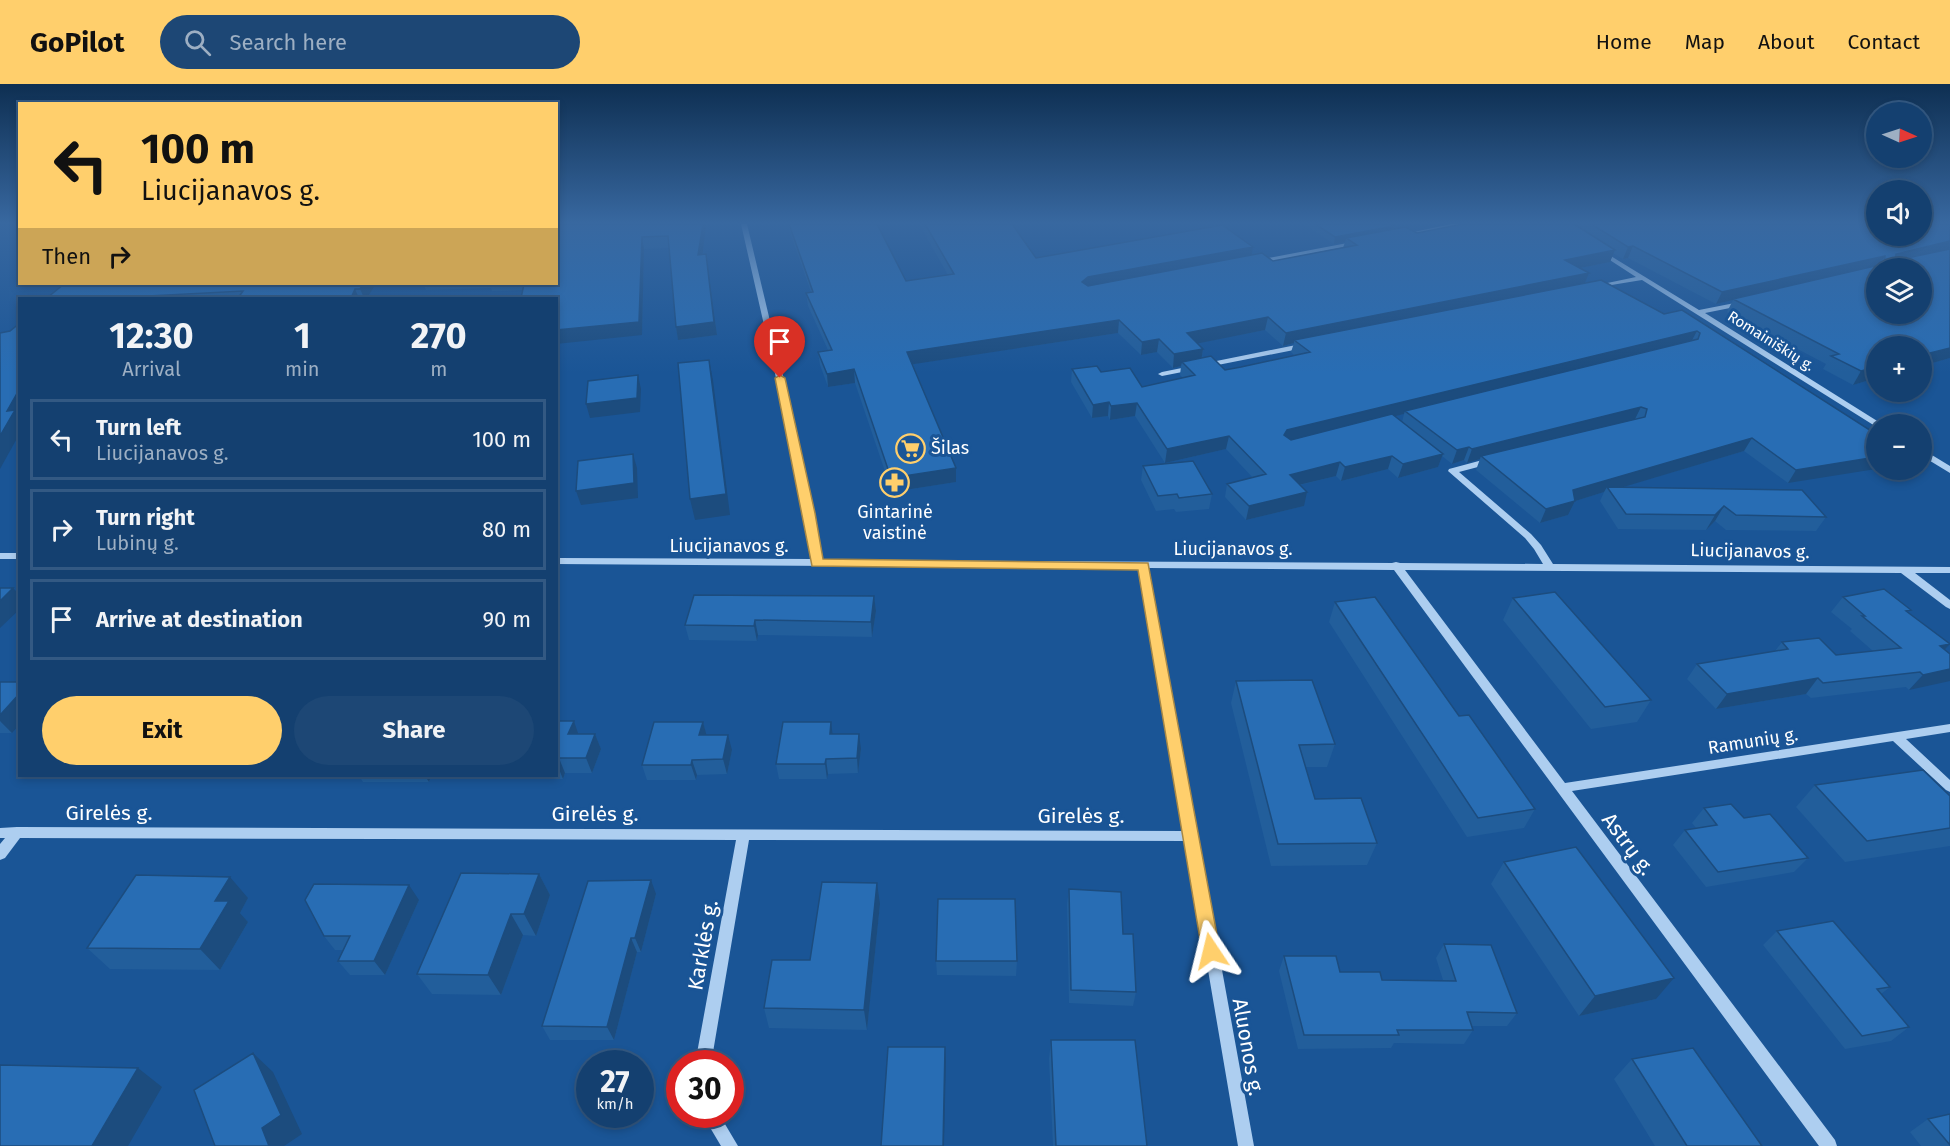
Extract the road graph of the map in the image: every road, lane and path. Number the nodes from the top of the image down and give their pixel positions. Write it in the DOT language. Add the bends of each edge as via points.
graph roads {
  1 [pos="756,274"];
  2 [pos="1635,274"];
  3 [pos="1642,278"];
  4 [pos="1589,288"];
  5 [pos="1755,300"];
  6 [pos="1700,312"];
  7 [pos="1312,344"];
  8 [pos="1162,374"];
  9 [pos="1866,416"];
  10 [pos="1932,458"];
  11 [pos="1498,459"];
  12 [pos="1443,464"];
  13 [pos="1950,470"];
  14 [pos="1452,471"];
  15 [pos="0,556"];
  16 [pos="18,556"];
  17 [pos="558,561"];
  18 [pos="817,563"];
  19 [pos="1396,565"];
  20 [pos="1144,566"];
  21 [pos="1549,566"];
  22 [pos="1904,570"];
  23 [pos="1950,570"];
  24 [pos="1950,606"];
  25 [pos="1950,728"];
  26 [pos="1896,737"];
  27 [pos="1950,787"];
  28 [pos="1562,788"];
  29 [pos="17,832"];
  30 [pos="0,833"];
  31 [pos="744,834"];
  32 [pos="1190,836"];
  33 [pos="0,854"];
  34 [pos="705,1050"];
  35 [pos="719,1128"];
  36 [pos="730,1146"];
  37 [pos="1246,1146"];
  38 [pos="1829,1146"];
  1 -- 18 [label="street" via="790,420"];
  2 -- 3 [label="street, Romainiškių g."];
  3 -- 4 [label="street"];
  3 -- 6 [label="street, Romainiškių g."];
  5 -- 6 [label="street"];
  6 -- 9 [label="street, Romainiškių g."];
  7 -- 8 [label="street"];
  10 -- 13 [label="street"];
  11 -- 14 [label="street"];
  12 -- 14 [label="street"];
  14 -- 21 [label="street" via="1528,536"];
  15 -- 16 [label="street"];
  17 -- 18 [label="street, Liucijanavos g."];
  18 -- 20 [label="street, Liucijanavos g."];
  19 -- 20 [label="street, Liucijanavos g."];
  19 -- 21 [label="street, Liucijanavos g."];
  19 -- 28 [label="street, Astrų g."];
  20 -- 32 [label="street, Aluonos g."];
  21 -- 22 [label="street, Liucijanavos g."];
  22 -- 23 [label="street, Liucijanavos g."];
  22 -- 24 [label="street"];
  25 -- 26 [label="street, Ramunių g."];
  26 -- 27 [label="street"];
  26 -- 28 [label="street, Ramunių g."];
  28 -- 38 [label="street, Astrų g."];
  29 -- 30 [label="street, Girelės g."];
  29 -- 31 [label="street, Girelės g."];
  29 -- 33 [label="street"];
  31 -- 32 [label="street, Girelės g."];
  31 -- 34 [label="street, Karklės g."];
  32 -- 37 [label="street, Aluonos g."];
  35 -- 36 [label="street"];
}
